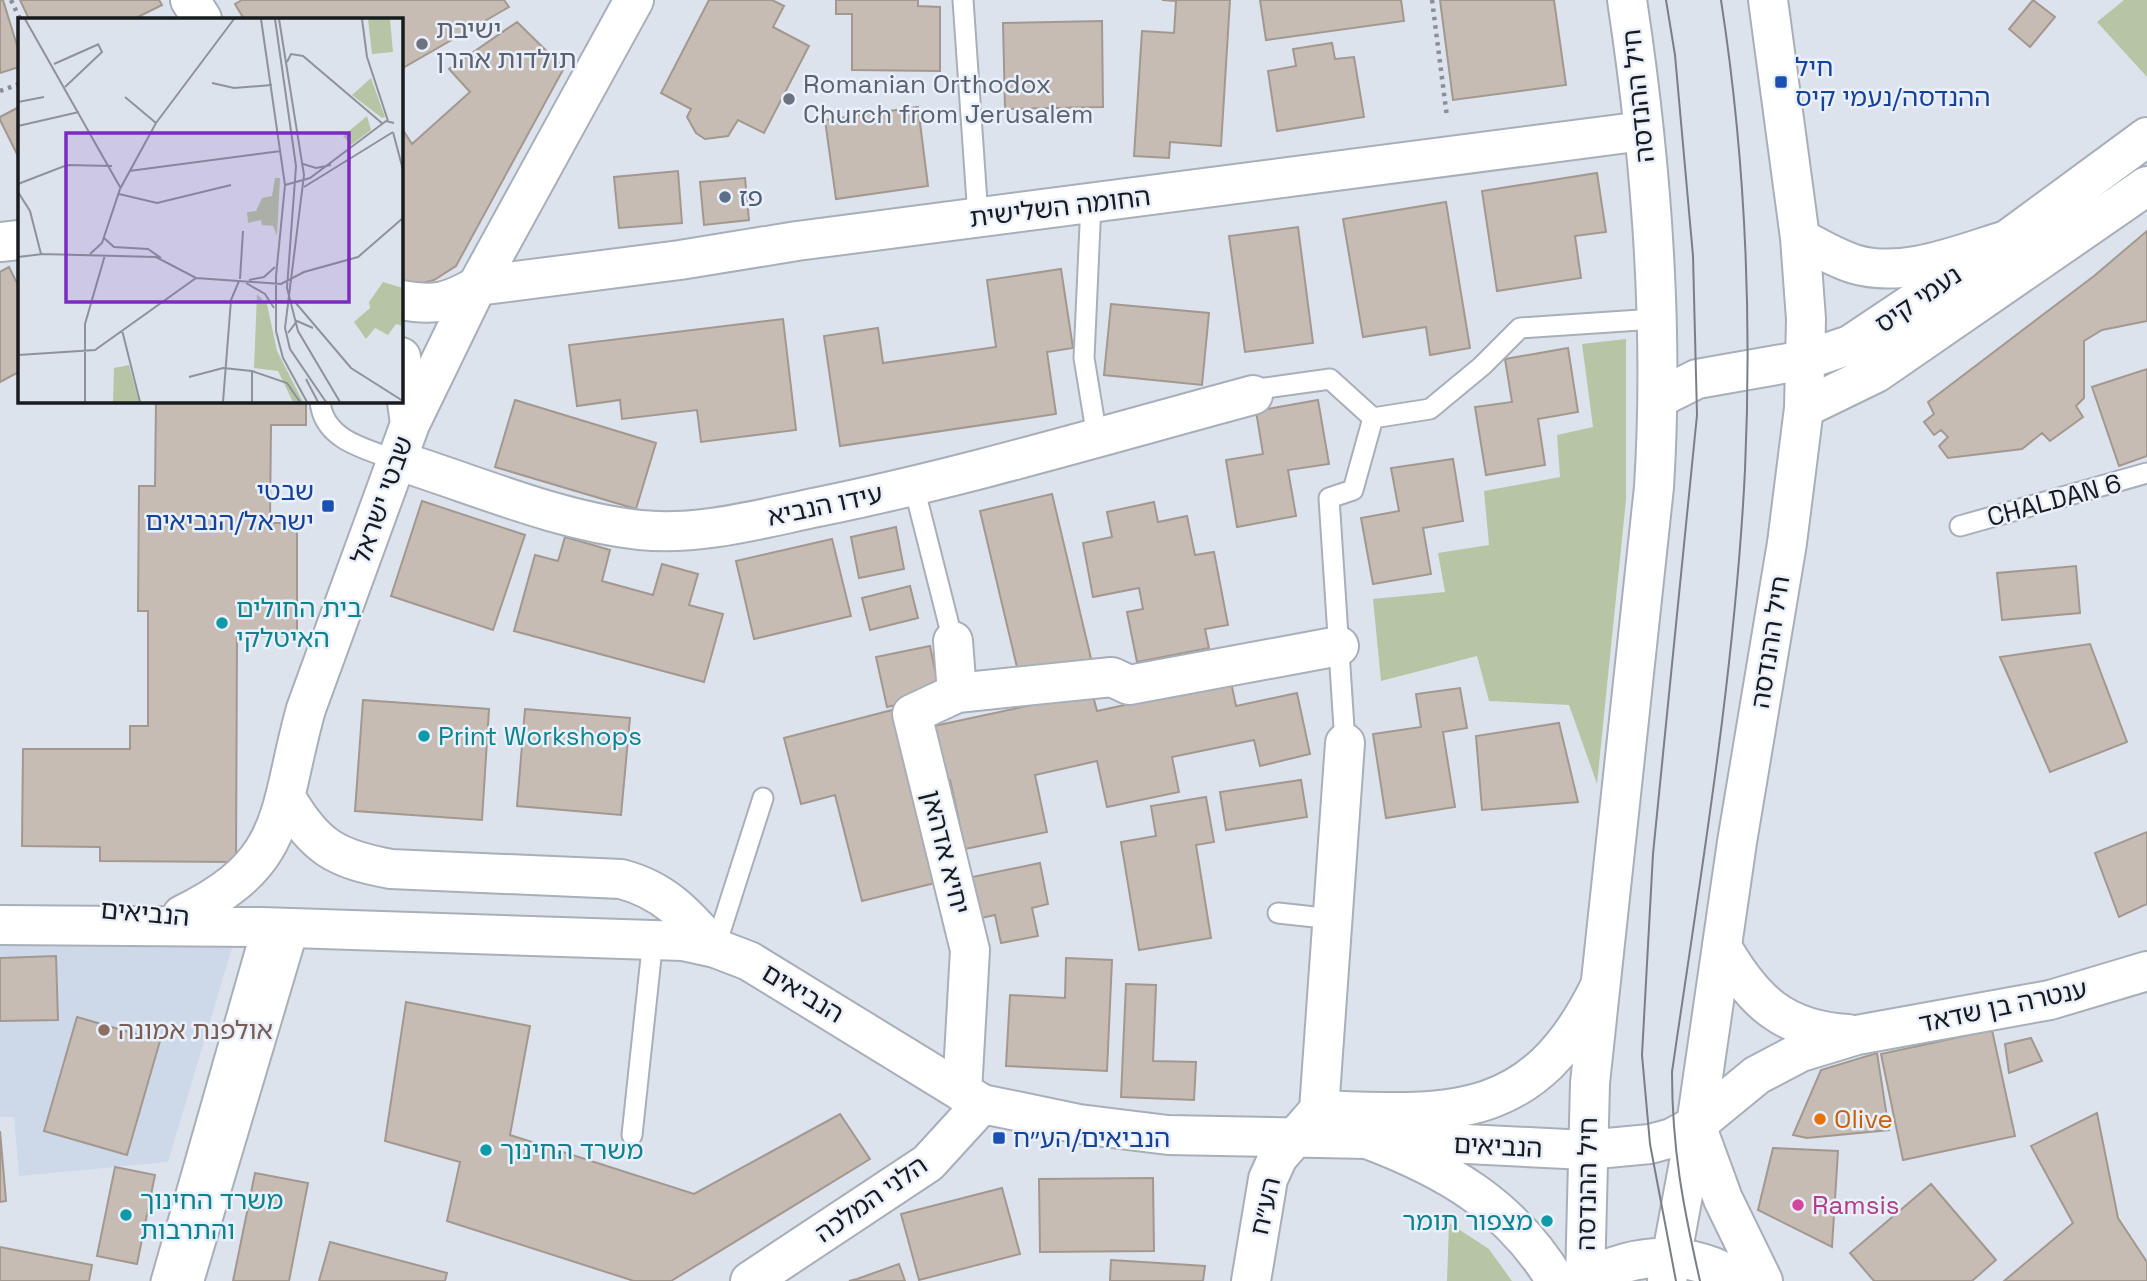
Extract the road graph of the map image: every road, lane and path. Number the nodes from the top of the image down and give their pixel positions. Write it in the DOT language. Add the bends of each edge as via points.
graph roads {
  1 [pos="12,0"];
  2 [pos="190,0"];
  3 [pos="634,0"];
  4 [pos="963,0"];
  5 [pos="1432,0"];
  6 [pos="1627,0"];
  7 [pos="1768,0"];
  8 [pos="19,18"];
  9 [pos="201,18"];
  10 [pos="18,84"];
  11 [pos="0,91"];
  12 [pos="1643,131"];
  13 [pos="2147,137"];
  14 [pos="1452,156"];
  15 [pos="2147,186"];
  16 [pos="1091,202"];
  17 [pos="978,218"];
  18 [pos="1800,238"];
  19 [pos="18,240"];
  20 [pos="2007,240"];
  21 [pos="0,242"];
  22 [pos="477,286"];
  23 [pos="402,300"];
  24 [pos="1655,319"];
  25 [pos="1805,359"];
  26 [pos="402,365"];
  27 [pos="1253,394"];
  28 [pos="1660,398"];
  29 [pos="320,402"];
  30 [pos="1804,408"];
  31 [pos="1373,418"];
  32 [pos="410,424"];
  33 [pos="1097,437"];
  34 [pos="396,460"];
  35 [pos="2147,473"];
  36 [pos="914,487"];
  37 [pos="1960,526"];
  38 [pos="953,641"];
  39 [pos="1339,646"];
  40 [pos="957,693"];
  41 [pos="1345,743"];
  42 [pos="763,798"];
  43 [pos="287,799"];
  44 [pos="0,902"];
  45 [pos="1278,913"];
  46 [pos="182,915"];
  47 [pos="1333,919"];
  48 [pos="0,925"];
  49 [pos="276,927"];
  50 [pos="653,939"];
  51 [pos="1721,947"];
  52 [pos="715,948"];
  53 [pos="2147,971"];
  54 [pos="1599,988"];
  55 [pos="1857,1035"];
  56 [pos="972,1098"];
  57 [pos="1307,1123"];
  58 [pos="1696,1125"];
  59 [pos="632,1135"];
  60 [pos="1367,1139"];
  61 [pos="1586,1150"];
  62 [pos="1669,1269"];
  63 [pos="161,1281"];
  64 [pos="184,1281"];
  65 [pos="750,1281"];
  66 [pos="1251,1281"];
  67 [pos="1575,1281"];
  68 [pos="1740,1281"];
  69 [pos="1763,1281"];
  1 -- 8 [label="path"];
  2 -- 9 [label="main road"];
  3 -- 22 [label="main road, שבטי ישראל"];
  4 -- 17 [label="lane"];
  5 -- 14 [label="path"];
  6 -- 12 [label="main road, חיל ההנדסה"];
  7 -- 18 [label="main road, חיל ההנדסה"];
  10 -- 11 [label="path"];
  12 -- 14 [label="main road, החומה השלישית"];
  12 -- 24 [label="main road, חיל ההנדסה"];
  13 -- 20 [label="main road, נעמי קיס"];
  14 -- 16 [label="main road, החומה השלישית"];
  15 -- 30 [label="main road, נעמי קיס" via="1875,373"];
  16 -- 17 [label="main road, החומה השלישית"];
  16 -- 33 [label="lane" via="1084,358"];
  17 -- 22 [label="main road, החומה השלישית"];
  18 -- 20 [label="main road" via="1857,265 1895,268 1934,262"];
  18 -- 25 [label="main road, חיל ההנדסה"];
  19 -- 21 [label="main road"];
  20 -- 25 [label="main road, נעמי קיס" via="1850,345"];
  22 -- 23 [label="main road, החומה השלישית" via="451,301"];
  22 -- 32 [label="main road, שבטי ישראל"];
  24 -- 28 [label="main road, חיל ההנדסה"];
  24 -- 31 [label="lane" via="1520,328 1430,409"];
  25 -- 28 [label="main road, נעמי קיס" via="1721,372"];
  25 -- 30 [label="main road, חיל ההנדסה"];
  26 -- 32 [label="main road"];
  27 -- 31 [label="lane" via="1258,389 1330,379"];
  27 -- 33 [label="main road, עידו הנביא"];
  28 -- 54 [label="main road, חיל ההנדסה"];
  29 -- 34 [label="lane" via="321,412 345,441"];
  30 -- 51 [label="main road, חיל ההנדסה" via="1787,543"];
  31 -- 39 [label="lane" via="1353,490 1329,498"];
  32 -- 34 [label="main road, שבטי ישראל"];
  33 -- 36 [label="main road, עידו הנביא"];
  34 -- 36 [label="main road, עידו הנביא" via="590,522 642,530 734,524"];
  34 -- 43 [label="main road, שבטי ישראל" via="306,709 292,758"];
  35 -- 37 [label="lane, CHALDAN 6"];
  36 -- 38 [label="lane"];
  38 -- 40 [label="main road"];
  39 -- 40 [label="main road" via="1129,685 1112,677"];
  39 -- 41 [label="lane"];
  40 -- 56 [label="main road, יחיא אדהאן" via="912,714 970,950"];
  41 -- 47 [label="main road"];
  42 -- 52 [label="lane"];
  43 -- 46 [label="main road, שבטי ישראל" via="256,864 214,900"];
  43 -- 52 [label="main road" via="321,845 358,863 391,869 621,879 666,897"];
  44 -- 46 [label="main road, הנביאים"];
  45 -- 47 [label="lane"];
  46 -- 49 [label="main road, הנביאים"];
  47 -- 57 [label="main road"];
  48 -- 49 [label="main road, הנביאים"];
  49 -- 50 [label="main road, הנביאים"];
  49 -- 63 [label="lane"];
  49 -- 64 [label="main road"];
  50 -- 52 [label="main road, הנביאים"];
  50 -- 59 [label="lane"];
  51 -- 55 [label="main road, ענטרה בן שדאד" via="1749,989 1774,1012 1795,1025"];
  51 -- 58 [label="main road, חיל ההנדסה"];
  52 -- 56 [label="main road, הנביאים" via="780,978"];
  53 -- 55 [label="main road, ענטרה בן שדאד" via="2050,1000"];
  54 -- 57 [label="main road, הנביאים" via="1568,1043 1542,1070 1503,1094 1438,1112"];
  54 -- 61 [label="main road, חיל ההנדסה"];
  55 -- 58 [label="main road, ענטרה בן שדאד" via="1801,1052 1757,1075"];
  56 -- 57 [label="main road, הנביאים" via="1079,1124 1168,1135"];
  56 -- 65 [label="main road, הלני המלכה" via="928,1163"];
  57 -- 60 [label="main road, הנביאים"];
  57 -- 66 [label="main road, הע״ח" via="1278,1157 1268,1179"];
  58 -- 61 [label="main road, הנביאים" via="1650,1144"];
  58 -- 62 [label="main road, חיל ההנדסה"];
  58 -- 69 [label="main road" via="1723,1199"];
  60 -- 61 [label="main road, הנביאים"];
  60 -- 67 [label="main road" via="1421,1159 1492,1206"];
  61 -- 67 [label="main road, חיל ההנדסה"];
  62 -- 67 [label="main road" via="1623,1262"];
  62 -- 68 [label="main road" via="1695,1260"];
}
